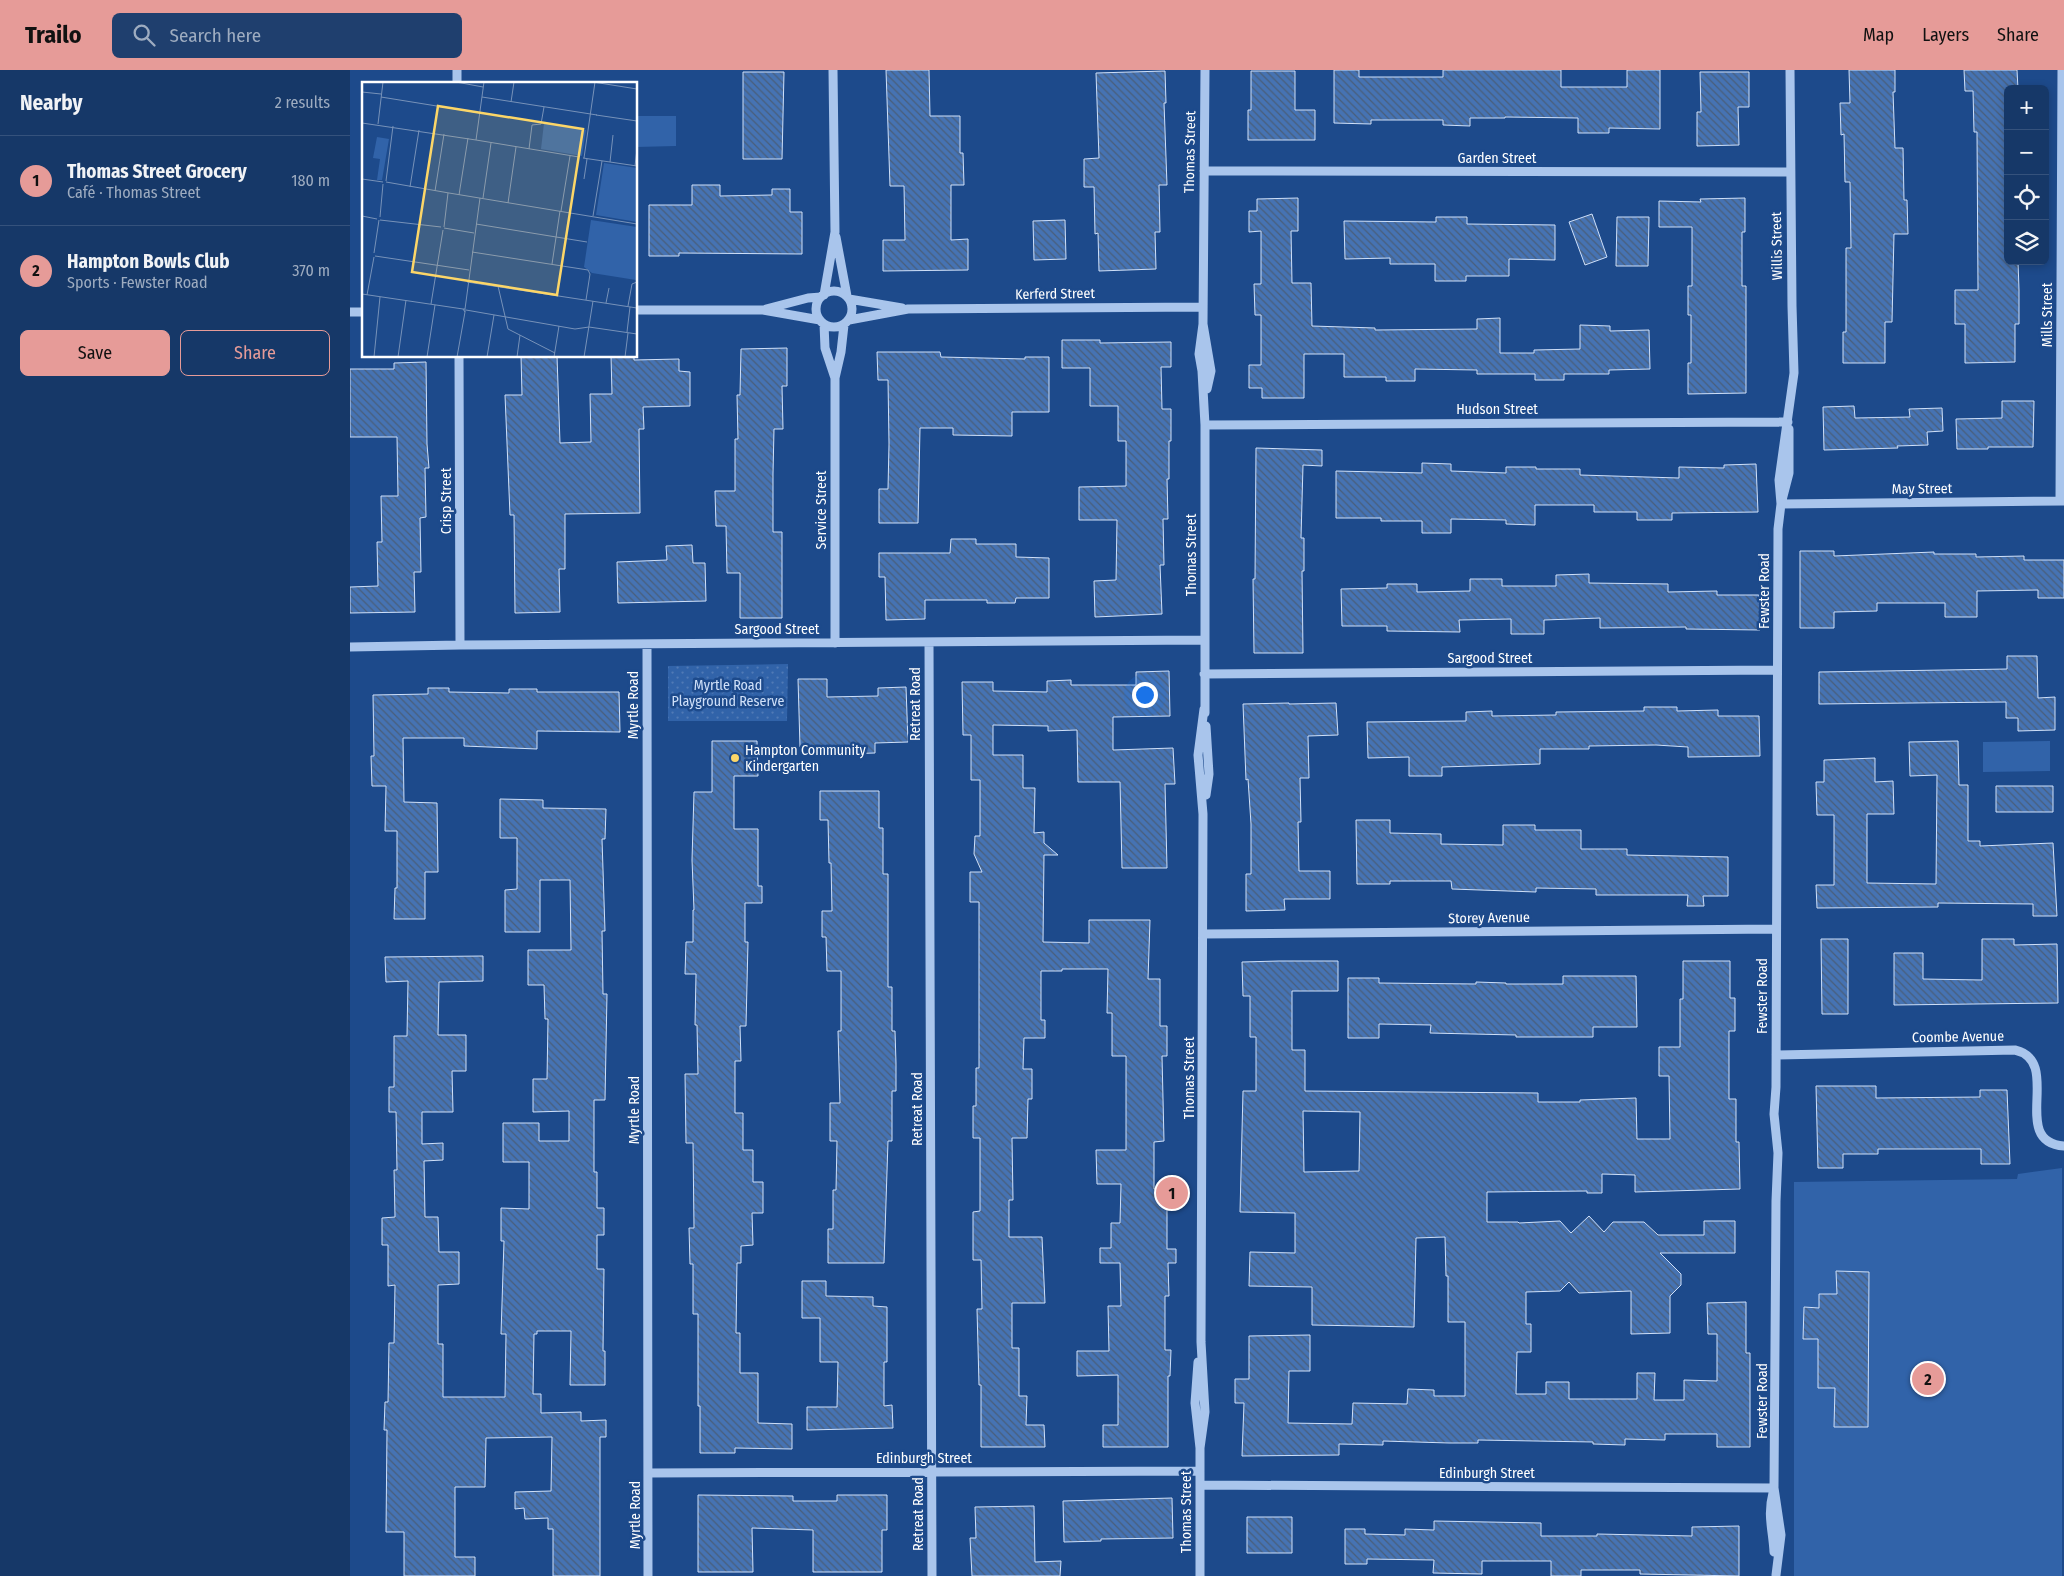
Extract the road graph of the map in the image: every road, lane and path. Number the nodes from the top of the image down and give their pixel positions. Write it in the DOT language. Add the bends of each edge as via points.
graph roads {
  1 [pos="834,70"];
  2 [pos="1205,70"];
  3 [pos="1790,70"];
  4 [pos="2062,70"];
  5 [pos="1204,171"];
  6 [pos="1790,172"];
  7 [pos="835,232"];
  8 [pos="822,296"];
  9 [pos="848,298"];
  10 [pos="1203,307"];
  11 [pos="638,310"];
  12 [pos="763,310"];
  13 [pos="908,310"];
  14 [pos="822,322"];
  15 [pos="846,323"];
  16 [pos="459,358"];
  17 [pos="835,378"];
  18 [pos="1788,422"];
  19 [pos="1205,425"];
  20 [pos="2062,501"];
  21 [pos="1781,504"];
  22 [pos="1204,640"];
  23 [pos="835,642"];
  24 [pos="929,642"];
  25 [pos="647,644"];
  26 [pos="460,645"];
  27 [pos="350,647"];
  28 [pos="1777,670"];
  29 [pos="1204,674"];
  30 [pos="1776,929"];
  31 [pos="1203,934"];
  32 [pos="1776,1055"];
  33 [pos="2064,1146"];
  34 [pos="1200,1471"];
  35 [pos="932,1472"];
  36 [pos="648,1474"];
  37 [pos="1200,1485"];
  38 [pos="1774,1488"];
  39 [pos="1776,1575"];
  40 [pos="648,1576"];
  41 [pos="932,1576"];
  42 [pos="1200,1576"];
  1 -- 7 [label="street"];
  2 -- 5 [label="street, Thomas Street"];
  3 -- 6 [label="street, Willis Street"];
  4 -- 20 [label="street, Mills Street"];
  5 -- 6 [label="street, Garden Street"];
  5 -- 10 [label="street, Thomas Street"];
  6 -- 18 [label="street, Willis Street" via="1795,349"];
  7 -- 8 [label="street"];
  7 -- 9 [label="street"];
  8 -- 9 [label="street" via="833,291"];
  8 -- 12 [label="street"];
  8 -- 14 [label="street" via="816,311"];
  9 -- 13 [label="street, Kerferd Street"];
  9 -- 15 [label="street" via="852,310"];
  10 -- 13 [label="street, Kerferd Street"];
  10 -- 19 [label="street, Thomas Street" via="1211,371 1205,401"];
  11 -- 12 [label="street"];
  12 -- 14 [label="street"];
  13 -- 15 [label="street, Kerferd Street"];
  14 -- 15 [label="street" via="834,328"];
  14 -- 17 [label="street, Service Street" via="825,348"];
  15 -- 17 [label="street, Service Street"];
  16 -- 26 [label="street, Crisp Street"];
  17 -- 23 [label="street, Service Street"];
  18 -- 19 [label="street, Hudson Street"];
  18 -- 21 [label="street, Willis Street" via="1779,480"];
  19 -- 22 [label="street, Thomas Street"];
  20 -- 21 [label="street, May Street"];
  21 -- 28 [label="street, Fewster Road"];
  22 -- 24 [label="street, Sargood Street"];
  22 -- 29 [label="street, Thomas Street"];
  23 -- 24 [label="street, Sargood Street"];
  23 -- 25 [label="street, Sargood Street"];
  24 -- 35 [label="street, Retreat Road"];
  25 -- 26 [label="street, Sargood Street"];
  25 -- 36 [label="street, Myrtle Road"];
  26 -- 27 [label="street, Sargood Street"];
  28 -- 29 [label="street, Sargood Street"];
  28 -- 30 [label="street, Fewster Road"];
  29 -- 31 [label="street, Thomas Street" via="1209,774 1204,814"];
  30 -- 31 [label="street, Storey Avenue"];
  30 -- 32 [label="street, Fewster Road"];
  31 -- 34 [label="street, Thomas Street" via="1201,1342 1195,1403"];
  32 -- 33 [label="street, Coombe Avenue" via="2024,1052 2032,1056 2039,1066 2041,1132 2049,1142"];
  32 -- 38 [label="street, Fewster Road"];
  34 -- 35 [label="street, Edinburgh Street"];
  34 -- 37 [label="street, Thomas Street"];
  35 -- 36 [label="street, Edinburgh Street"];
  35 -- 41 [label="street, Retreat Road"];
  36 -- 40 [label="street, Myrtle Road"];
  37 -- 38 [label="street, Edinburgh Street"];
  37 -- 42 [label="street, Thomas Street"];
  38 -- 39 [label="street, Fewster Road" via="1769,1513"];
}
